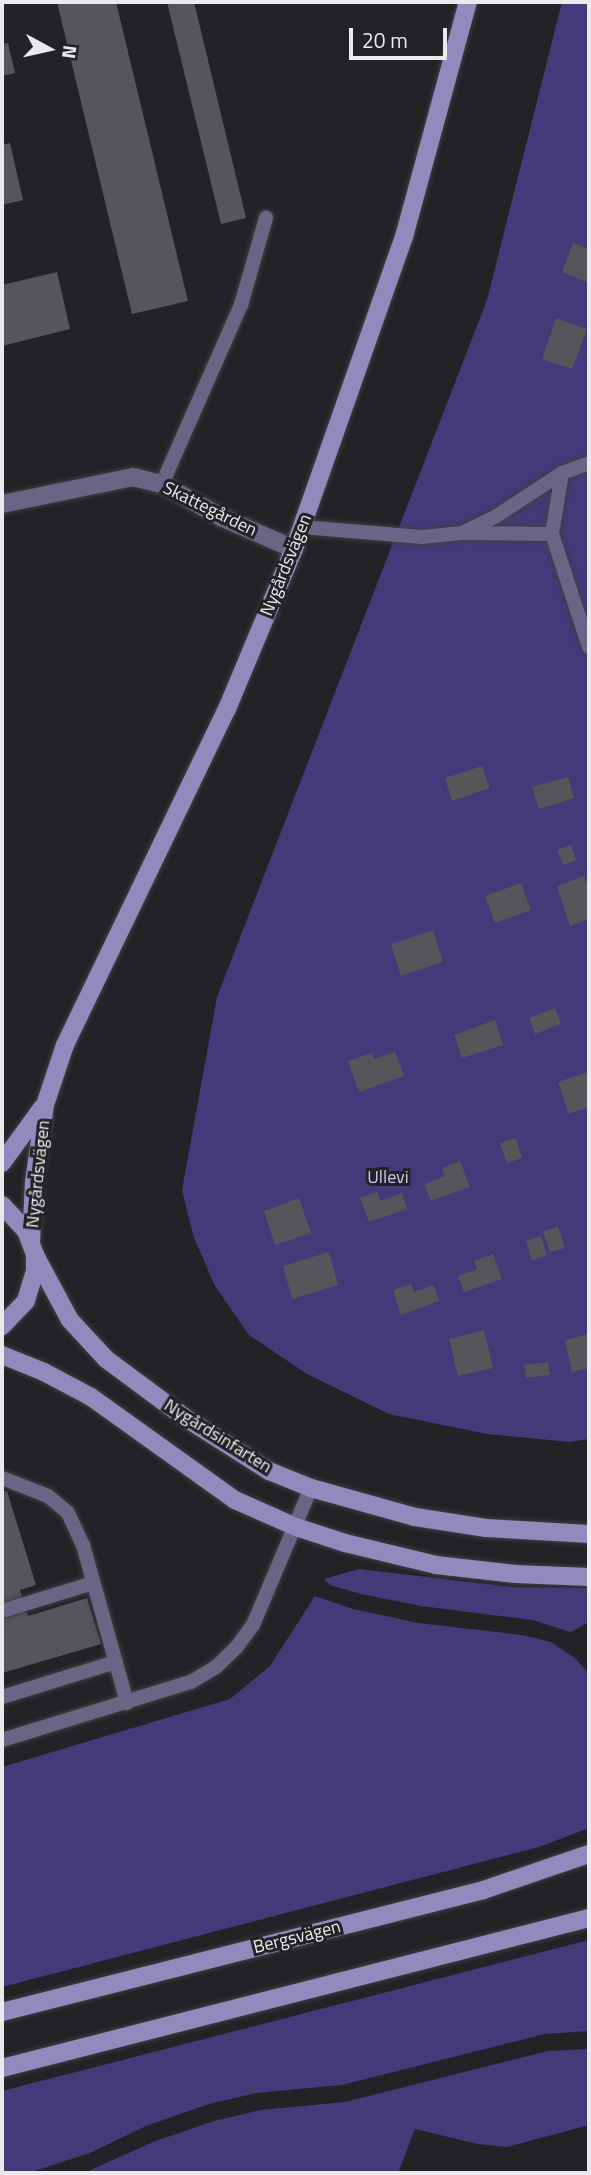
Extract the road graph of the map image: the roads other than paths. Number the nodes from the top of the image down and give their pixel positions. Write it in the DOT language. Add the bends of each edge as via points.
graph roads {
  1 [pos="468,2"];
  2 [pos="266,218"];
  3 [pos="589,463"];
  4 [pos="562,473"];
  5 [pos="162,484"];
  6 [pos="2,504"];
  7 [pos="302,527"];
  8 [pos="462,534"];
  9 [pos="552,534"];
  10 [pos="294,550"];
  11 [pos="589,647"];
  12 [pos="45,1105"];
  13 [pos="2,1163"];
  14 [pos="2,1205"];
  15 [pos="33,1249"];
  16 [pos="2,1326"];
  17 [pos="2,1354"];
  18 [pos="2,1478"];
  19 [pos="312,1488"];
  20 [pos="296,1527"];
  21 [pos="589,1534"];
  22 [pos="589,1577"];
  23 [pos="93,1583"];
  24 [pos="2,1611"];
  25 [pos="116,1662"];
  26 [pos="2,1697"];
  27 [pos="127,1703"];
  28 [pos="2,1740"];
  29 [pos="589,1854"];
  30 [pos="589,1917"];
  31 [pos="2,2012"];
  32 [pos="2,2068"];
  1 -- 7 [label="street, Nygårdsvägen" via="404,237"];
  2 -- 5 [label="lane" via="242,305"];
  3 -- 4 [label="lane"];
  4 -- 8 [label="lane"];
  4 -- 9 [label="lane"];
  5 -- 6 [label="street, Skattegården" via="133,477"];
  5 -- 10 [label="street, Skattegården"];
  7 -- 8 [label="lane" via="422,537"];
  7 -- 10 [label="street, Nygårdsvägen"];
  8 -- 9 [label="lane"];
  9 -- 11 [label="lane"];
  10 -- 12 [label="street, Nygårdsvägen" via="227,709 70,1032"];
  12 -- 13 [label="street, Nygårdsvägen"];
  12 -- 15 [label="street, Nygårdsvägen" via="34,1182"];
  14 -- 15 [label="street, Nygårdsinfarten" via="19,1220"];
  15 -- 16 [label="street, Nygårdsvägen" via="35,1271 26,1301"];
  15 -- 19 [label="street, Nygårdsinfarten" via="70,1320 106,1359 224,1444 269,1471"];
  17 -- 20 [label="street" via="91,1397 224,1494"];
  18 -- 23 [label="lane" via="48,1496 68,1513"];
  19 -- 20 [label="lane"];
  19 -- 21 [label="street, Nygårdsinfarten" via="415,1517 486,1528"];
  20 -- 22 [label="street" via="436,1564"];
  20 -- 27 [label="lane" via="253,1625 236,1648 191,1682"];
  23 -- 24 [label="lane"];
  23 -- 25 [label="lane"];
  25 -- 26 [label="lane"];
  25 -- 27 [label="lane"];
  27 -- 28 [label="lane"];
  29 -- 31 [label="street, Bergsvägen" via="483,1890"];
  30 -- 32 [label="street"];
}
